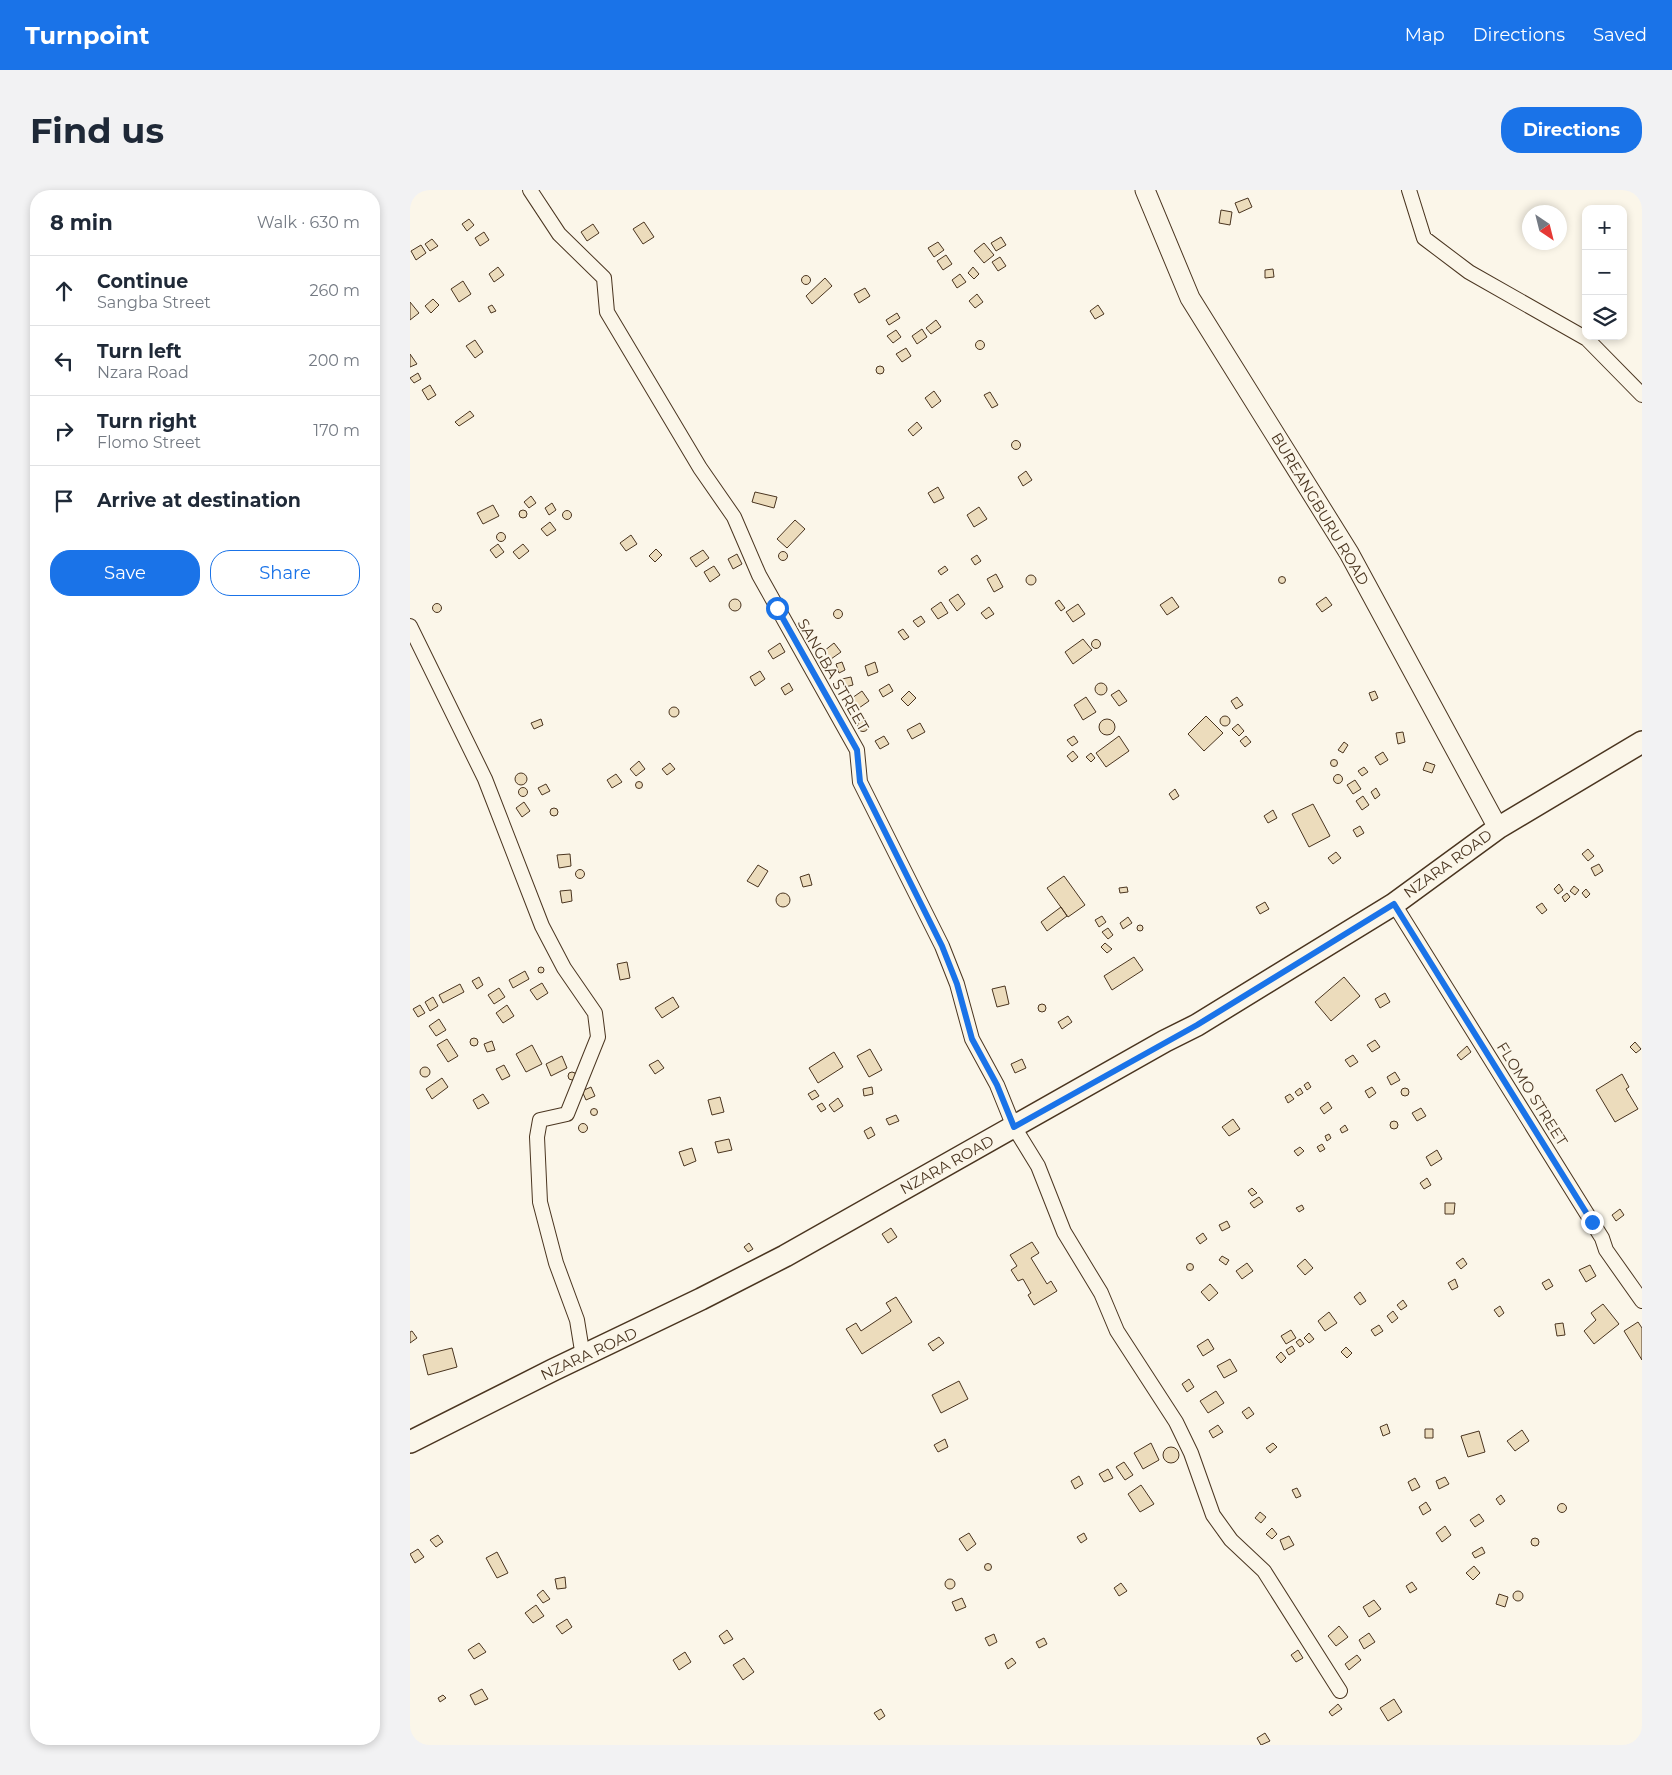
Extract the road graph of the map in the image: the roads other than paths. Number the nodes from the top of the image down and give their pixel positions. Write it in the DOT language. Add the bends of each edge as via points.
graph roads {
  1 [pos="530,190"];
  2 [pos="1145,190"];
  3 [pos="1409,190"];
  4 [pos="1642,395"];
  5 [pos="410,626"];
  6 [pos="1642,742"];
  7 [pos="1498,828"];
  8 [pos="1394,904"];
  9 [pos="1014,1127"];
  10 [pos="1642,1301"];
  11 [pos="582,1357"];
  12 [pos="410,1442"];
  13 [pos="1340,1691"];
  1 -- 9 [label="street, SANGBA STREET" via="559,234 604,278 607,312 700,468 734,517 759,575 857,750 860,782 942,946 957,984 972,1039 997,1085"];
  2 -- 7 [label="street, BUREANGBURU ROAD" via="1190,298 1349,553"];
  3 -- 4 [label="street" via="1424,238 1468,272 1587,339"];
  5 -- 11 [label="street" via="485,779 542,926 564,968 595,1013 598,1037 567,1114 540,1120 537,1137 540,1202 556,1263 577,1320"];
  6 -- 7 [label="main road, NZARA ROAD"];
  7 -- 8 [label="main road, NZARA ROAD"];
  8 -- 9 [label="main road, NZARA ROAD" via="1197,1025"];
  8 -- 10 [label="street, FLOMO STREET" via="1602,1238 1606,1250"];
  9 -- 11 [label="main road, NZARA ROAD" via="777,1260"];
  9 -- 13 [label="street, SANGBA STREET" via="1038,1166 1064,1232 1101,1293 1117,1331 1176,1422 1191,1452 1213,1515 1232,1540 1264,1570"];
  11 -- 12 [label="main road, NZARA ROAD"];
}
